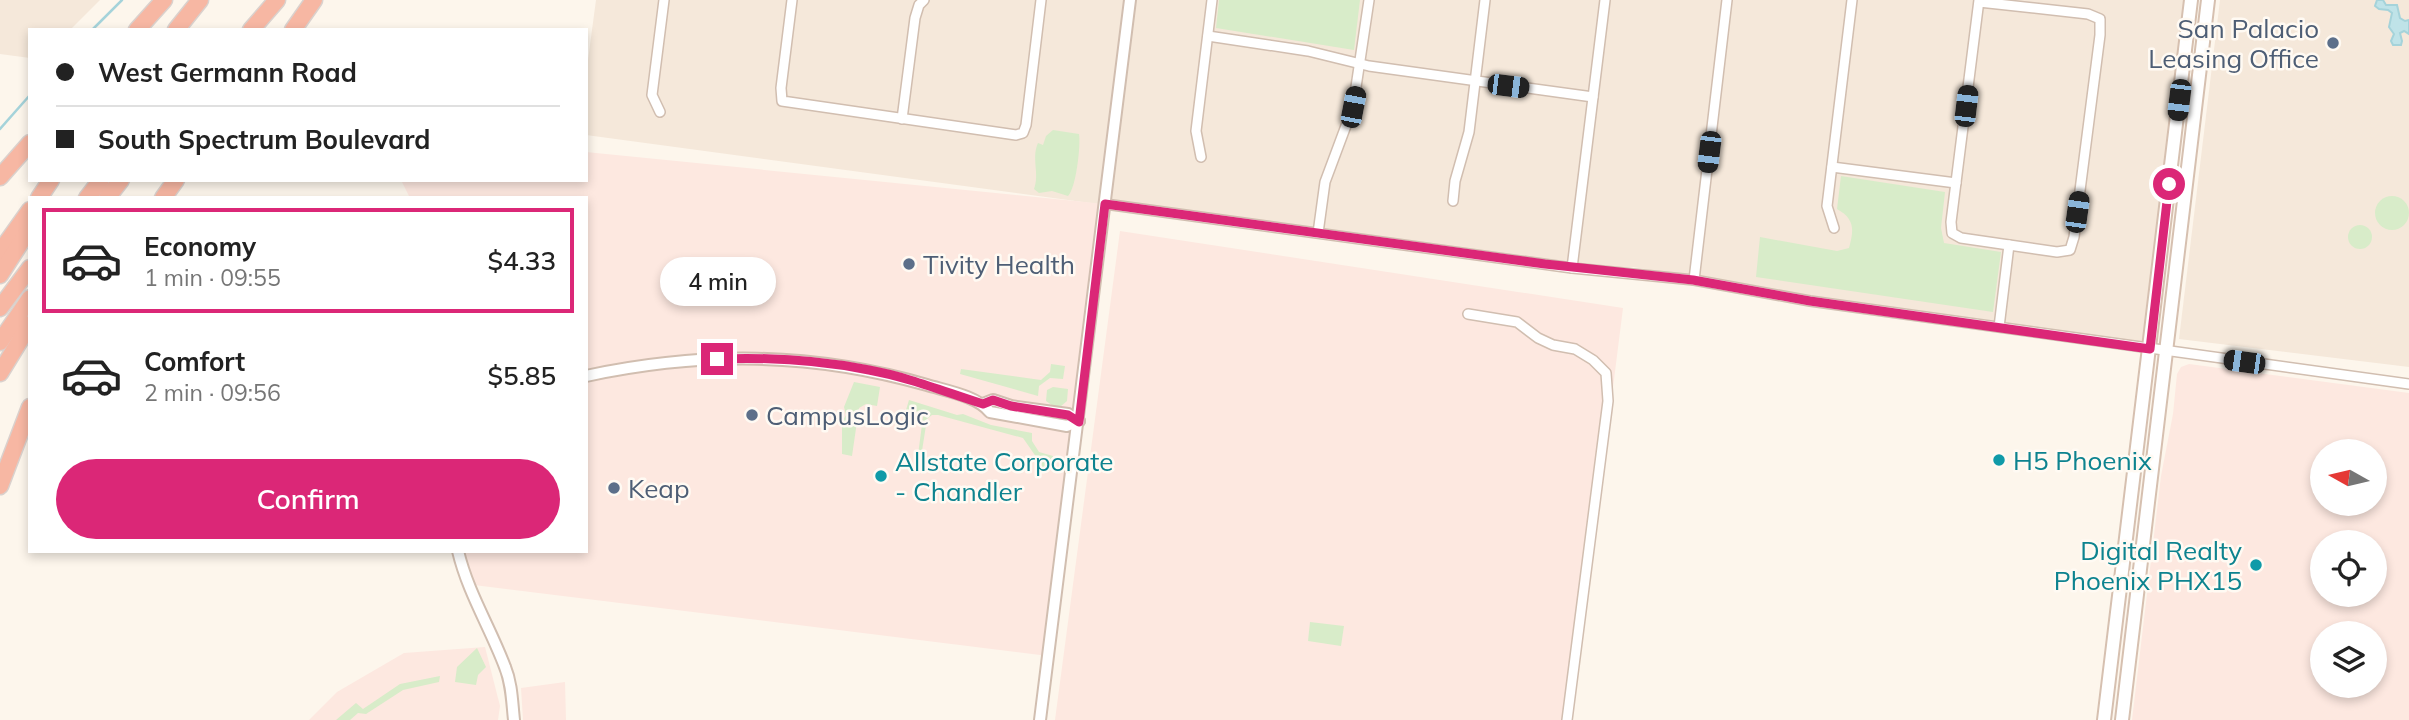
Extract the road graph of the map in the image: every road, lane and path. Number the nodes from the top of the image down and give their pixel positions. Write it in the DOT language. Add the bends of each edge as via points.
graph roads {
  1 [pos="164,0"];
  2 [pos="200,0"];
  3 [pos="277,0"];
  4 [pos="314,0"];
  5 [pos="664,0"];
  6 [pos="792,0"];
  7 [pos="924,0"];
  8 [pos="1041,0"];
  9 [pos="1130,0"];
  10 [pos="1212,0"];
  11 [pos="1369,0"];
  12 [pos="1485,0"];
  13 [pos="1605,0"];
  14 [pos="1727,0"];
  15 [pos="1853,0"];
  16 [pos="2191,0"];
  17 [pos="2208,0"];
  18 [pos="1979,1"];
  19 [pos="139,28"];
  20 [pos="178,28"];
  21 [pos="253,28"];
  22 [pos="294,28"];
  23 [pos="1208,36"];
  24 [pos="1361,64"];
  25 [pos="1475,82"];
  26 [pos="1593,97"];
  27 [pos="660,112"];
  28 [pos="902,119"];
  29 [pos="28,145"];
  30 [pos="1202,157"];
  31 [pos="1832,167"];
  32 [pos="0,177"];
  33 [pos="99,182"];
  34 [pos="119,182"];
  35 [pos="1956,183"];
  36 [pos="89,196"];
  37 [pos="109,196"];
  38 [pos="1453,201"];
  39 [pos="1105,204"];
  40 [pos="28,213"];
  41 [pos="1834,228"];
  42 [pos="28,231"];
  43 [pos="1318,233"];
  44 [pos="2009,245"];
  45 [pos="0,252"];
  46 [pos="1573,268"];
  47 [pos="28,271"];
  48 [pos="0,275"];
  49 [pos="1693,280"];
  50 [pos="28,301"];
  51 [pos="0,308"];
  52 [pos="1468,314"];
  53 [pos="28,327"];
  54 [pos="1999,327"];
  55 [pos="0,342"];
  56 [pos="2150,349"];
  57 [pos="2165,352"];
  58 [pos="0,373"];
  59 [pos="588,376"];
  60 [pos="2409,384"];
  61 [pos="28,412"];
  62 [pos="1079,422"];
  63 [pos="0,486"];
  64 [pos="458,553"];
  65 [pos="514,719"];
  66 [pos="1040,720"];
  67 [pos="1567,720"];
  68 [pos="2104,720"];
  69 [pos="2122,720"];
  1 -- 19 [label="highway"];
  2 -- 20 [label="highway"];
  3 -- 21 [label="highway"];
  4 -- 22 [label="highway"];
  5 -- 27 [label="street" via="652,95"];
  6 -- 28 [label="street" via="782,101"];
  7 -- 28 [label="street" via="915,18"];
  8 -- 28 [label="street" via="1023,133"];
  9 -- 39 [label="street"];
  10 -- 23 [label="street"];
  11 -- 24 [label="street"];
  12 -- 25 [label="street"];
  13 -- 26 [label="street"];
  14 -- 49 [label="street"];
  15 -- 31 [label="street"];
  16 -- 56 [label="main road"];
  17 -- 57 [label="main road"];
  18 -- 35 [label="street"];
  18 -- 44 [label="street" via="2100,19 2070,250"];
  23 -- 24 [label="street"];
  23 -- 30 [label="street" via="1196,131"];
  24 -- 25 [label="street"];
  24 -- 43 [label="street" via="1353,107 1325,182"];
  25 -- 26 [label="street"];
  25 -- 38 [label="street"];
  26 -- 46 [label="street"];
  29 -- 32 [label="highway"];
  31 -- 35 [label="street"];
  31 -- 41 [label="street" via="1827,206"];
  33 -- 36 [label="highway"];
  34 -- 37 [label="highway"];
  35 -- 44 [label="street" via="1952,233"];
  39 -- 43 [label="street"];
  39 -- 62 [label="street"];
  40 -- 45 [label="highway"];
  42 -- 48 [label="highway"];
  43 -- 46 [label="street"];
  44 -- 54 [label="street"];
  46 -- 49 [label="street"];
  47 -- 51 [label="highway"];
  49 -- 54 [label="street"];
  50 -- 55 [label="highway"];
  52 -- 67 [label="street" via="1517,323 1553,345 1575,349 1606,373 1608,401"];
  53 -- 58 [label="highway"];
  54 -- 56 [label="street"];
  56 -- 57 [label="street"];
  56 -- 68 [label="main road"];
  57 -- 60 [label="street"];
  57 -- 69 [label="main road"];
  59 -- 62 [label="street" via="700,359 803,361 871,370 983,404 993,400 1068,415"];
  61 -- 63 [label="highway"];
  62 -- 66 [label="street"];
  64 -- 65 [label="street" via="466,584 506,668"];
}
